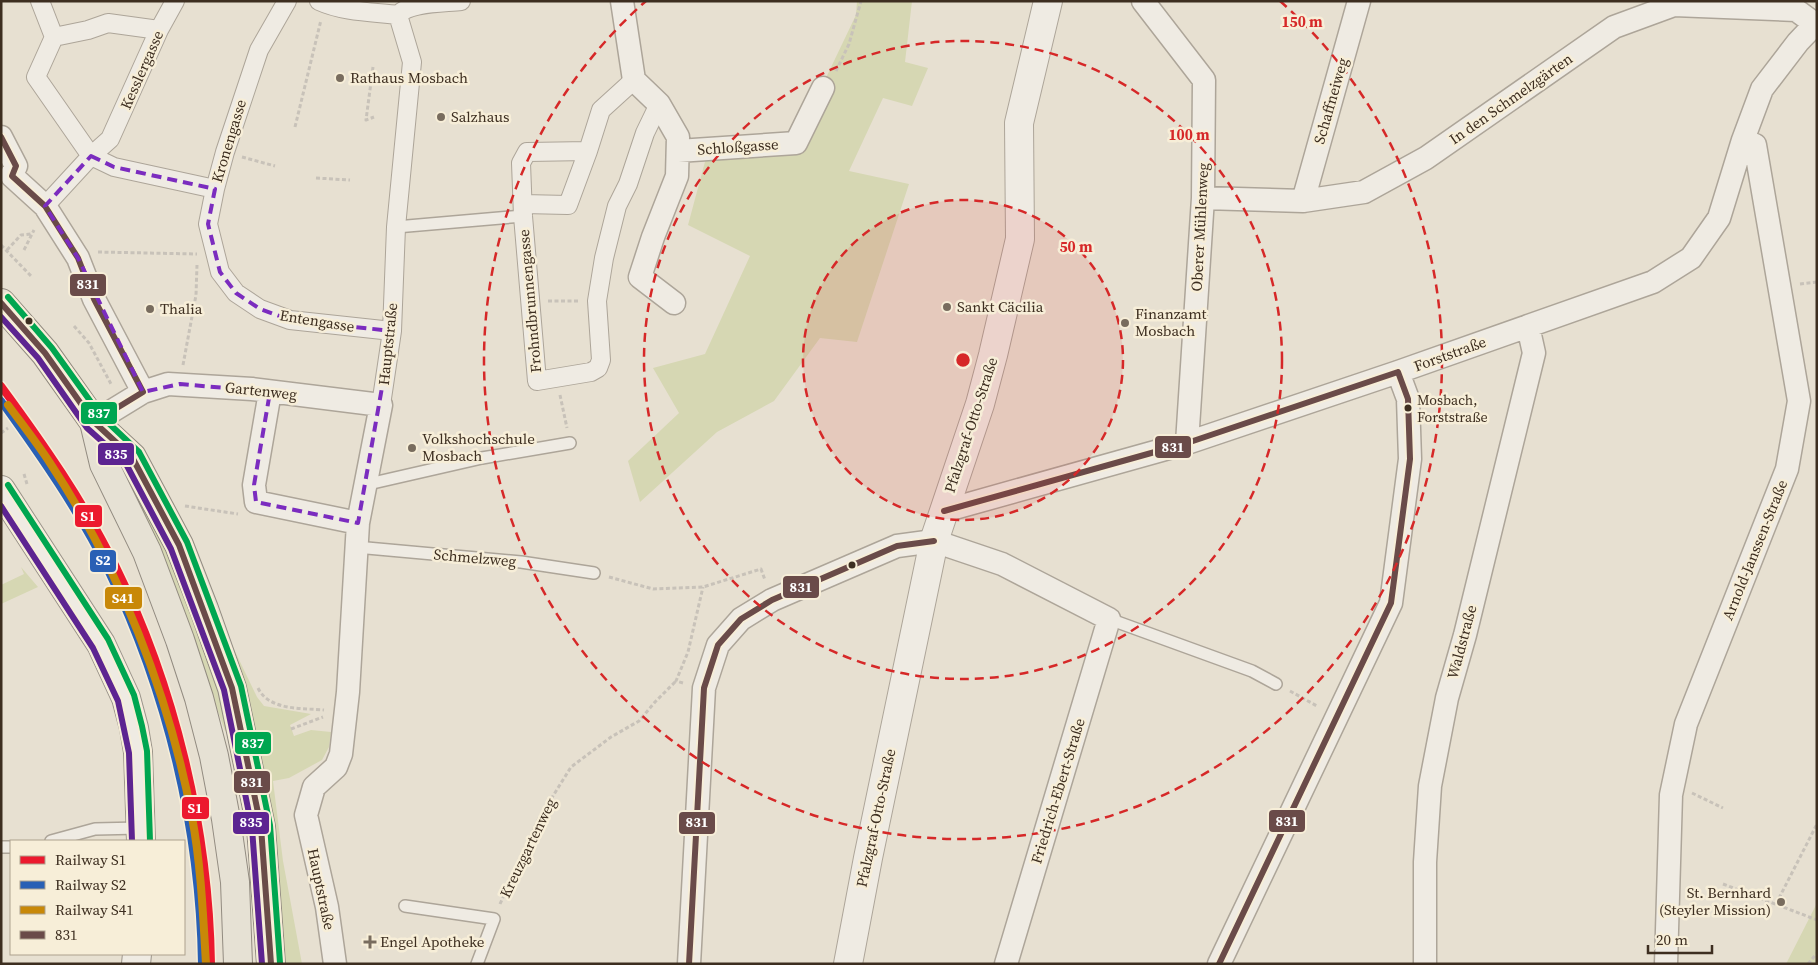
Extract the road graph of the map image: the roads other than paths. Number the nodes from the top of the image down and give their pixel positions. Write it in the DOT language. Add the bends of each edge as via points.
graph roads {
  1 [pos="40,1"];
  2 [pos="175,1"];
  3 [pos="287,1"];
  4 [pos="461,1"];
  5 [pos="622,1"];
  6 [pos="1048,1"];
  7 [pos="1143,1"];
  8 [pos="1359,1"];
  9 [pos="322,2"];
  10 [pos="354,6"];
  11 [pos="402,9"];
  12 [pos="1816,23"];
  13 [pos="159,30"];
  14 [pos="54,37"];
  15 [pos="634,80"];
  16 [pos="823,88"];
  17 [pos="659,104"];
  18 [pos="1,137"];
  19 [pos="1743,140"];
  20 [pos="588,151"];
  21 [pos="678,151"];
  22 [pos="90,156"];
  23 [pos="215,189"];
  24 [pos="1203,198"];
  25 [pos="1303,201"];
  26 [pos="45,206"];
  27 [pos="523,210"];
  28 [pos="396,226"];
  29 [pos="1,303"];
  30 [pos="674,303"];
  31 [pos="1528,326"];
  32 [pos="392,330"];
  33 [pos="1398,372"];
  34 [pos="143,392"];
  35 [pos="270,392"];
  36 [pos="380,405"];
  37 [pos="94,422"];
  38 [pos="570,443"];
  39 [pos="1187,443"];
  40 [pos="364,485"];
  41 [pos="1,490"];
  42 [pos="944,511"];
  43 [pos="358,523"];
  44 [pos="934,541"];
  45 [pos="356,547"];
  46 [pos="594,573"];
  47 [pos="1109,619"];
  48 [pos="1276,684"];
  49 [pos="141,835"];
  50 [pos="55,840"];
  51 [pos="405,906"];
  52 [pos="238,964"];
  53 [pos="271,964"];
  54 [pos="335,964"];
  55 [pos="477,964"];
  56 [pos="689,964"];
  57 [pos="848,964"];
  58 [pos="1006,964"];
  59 [pos="1218,964"];
  60 [pos="1425,964"];
  61 [pos="1666,964"];
  1 -- 14 [label="street"];
  2 -- 13 [label="street, Kesslergasse"];
  3 -- 23 [label="street, Kronengasse" via="259,50"];
  4 -- 11 [label="street"];
  5 -- 15 [label="street"];
  6 -- 42 [label="street, Pfalzgraf-Otto-Straße" via="1019,124 1020,239 984,388"];
  7 -- 24 [label="street, Oberer Mühlenweg" via="1204,80"];
  8 -- 25 [label="street, Schaffneiweg"];
  9 -- 10 [label="street"];
  10 -- 11 [label="street"];
  11 -- 28 [label="street, Hauptstraße" via="412,62"];
  12 -- 19 [label="street, Forststraße" via="1762,89"];
  12 -- 25 [label="street, In den Schmelzgärten" via="1796,10 1674,5 1614,27 1426,158 1364,192"];
  13 -- 14 [label="street" via="108,23"];
  13 -- 22 [label="street, Kesslergasse" via="110,139"];
  14 -- 22 [label="street" via="36,77"];
  15 -- 17 [label="street, Schloßgasse"];
  15 -- 20 [label="street" via="601,110"];
  16 -- 21 [label="street, Schloßgasse" via="796,143"];
  17 -- 21 [label="street, Schloßgasse" via="678,137"];
  17 -- 27 [label="street, Frohndbrunnengasse" via="617,206 597,301 601,360 598,368 591,372 536,381"];
  18 -- 26 [label="street" via="16,166 12,174"];
  19 -- 31 [label="street, Forststraße" via="1719,218 1691,258 1653,282"];
  19 -- 61 [label="street, Arnold-Janssen-Straße" via="1755,145 1799,401 1787,469 1686,724 1671,795"];
  20 -- 27 [label="street" via="568,206"];
  20 -- 27 [label="street, Frohndbrunnengasse" via="527,152 521,163"];
  21 -- 30 [label="street, Schloßgasse" via="677,176 640,276"];
  22 -- 23 [label="street, Kronengasse" via="114,167"];
  22 -- 26 [label="street"];
  23 -- 32 [label="street, Entengasse" via="206,253 236,293 260,309 290,320"];
  24 -- 25 [label="street, In den Schmelzgärten"];
  24 -- 39 [label="street, Oberer Mühlenweg"];
  26 -- 34 [label="street" via="78,259 94,299"];
  27 -- 28 [label="lane"];
  28 -- 32 [label="street, Hauptstraße"];
  29 -- 37 [label="main road" via="45,353"];
  31 -- 33 [label="street, Forststraße"];
  31 -- 60 [label="street, Waldstraße" via="1534,353 1447,698 1430,786 1425,862"];
  32 -- 36 [label="street, Hauptstraße"];
  33 -- 39 [label="street, Forststraße"];
  33 -- 59 [label="street" via="1408,399 1410,459 1391,603"];
  34 -- 35 [label="street, Gartenweg" via="168,384 180,384"];
  34 -- 37 [label="street, Gartenweg"];
  35 -- 36 [label="street, Gartenweg"];
  35 -- 43 [label="street" via="254,485 256,502"];
  36 -- 40 [label="street, Hauptstraße"];
  37 -- 52 [label="main road" via="104,464 147,552 199,698 226,819 235,882"];
  37 -- 53 [label="main road" via="132,457 179,545 232,688 261,827"];
  38 -- 40 [label="lane" via="482,458"];
  39 -- 42 [label="street, Forststraße"];
  40 -- 43 [label="street, Hauptstraße"];
  41 -- 49 [label="street" via="115,670 126,698 138,752"];
  42 -- 44 [label="street, Pfalzgraf-Otto-Straße"];
  43 -- 45 [label="street, Hauptstraße"];
  44 -- 47 [label="street" via="1002,564"];
  44 -- 56 [label="street" via="897,546 772,600 741,619 718,645 704,688"];
  44 -- 57 [label="street, Pfalzgraf-Otto-Straße"];
  45 -- 46 [label="lane, Schmelzweg" via="521,562"];
  45 -- 54 [label="street, Hauptstraße" via="348,692 341,754 336,767 314,787 306,815 327,908"];
  47 -- 48 [label="lane" via="1252,671"];
  47 -- 58 [label="street, Friedrich-Ebert-Straße"];
  49 -- 50 [label="lane" via="95,829"];
  51 -- 55 [label="lane" via="494,919"];
}
